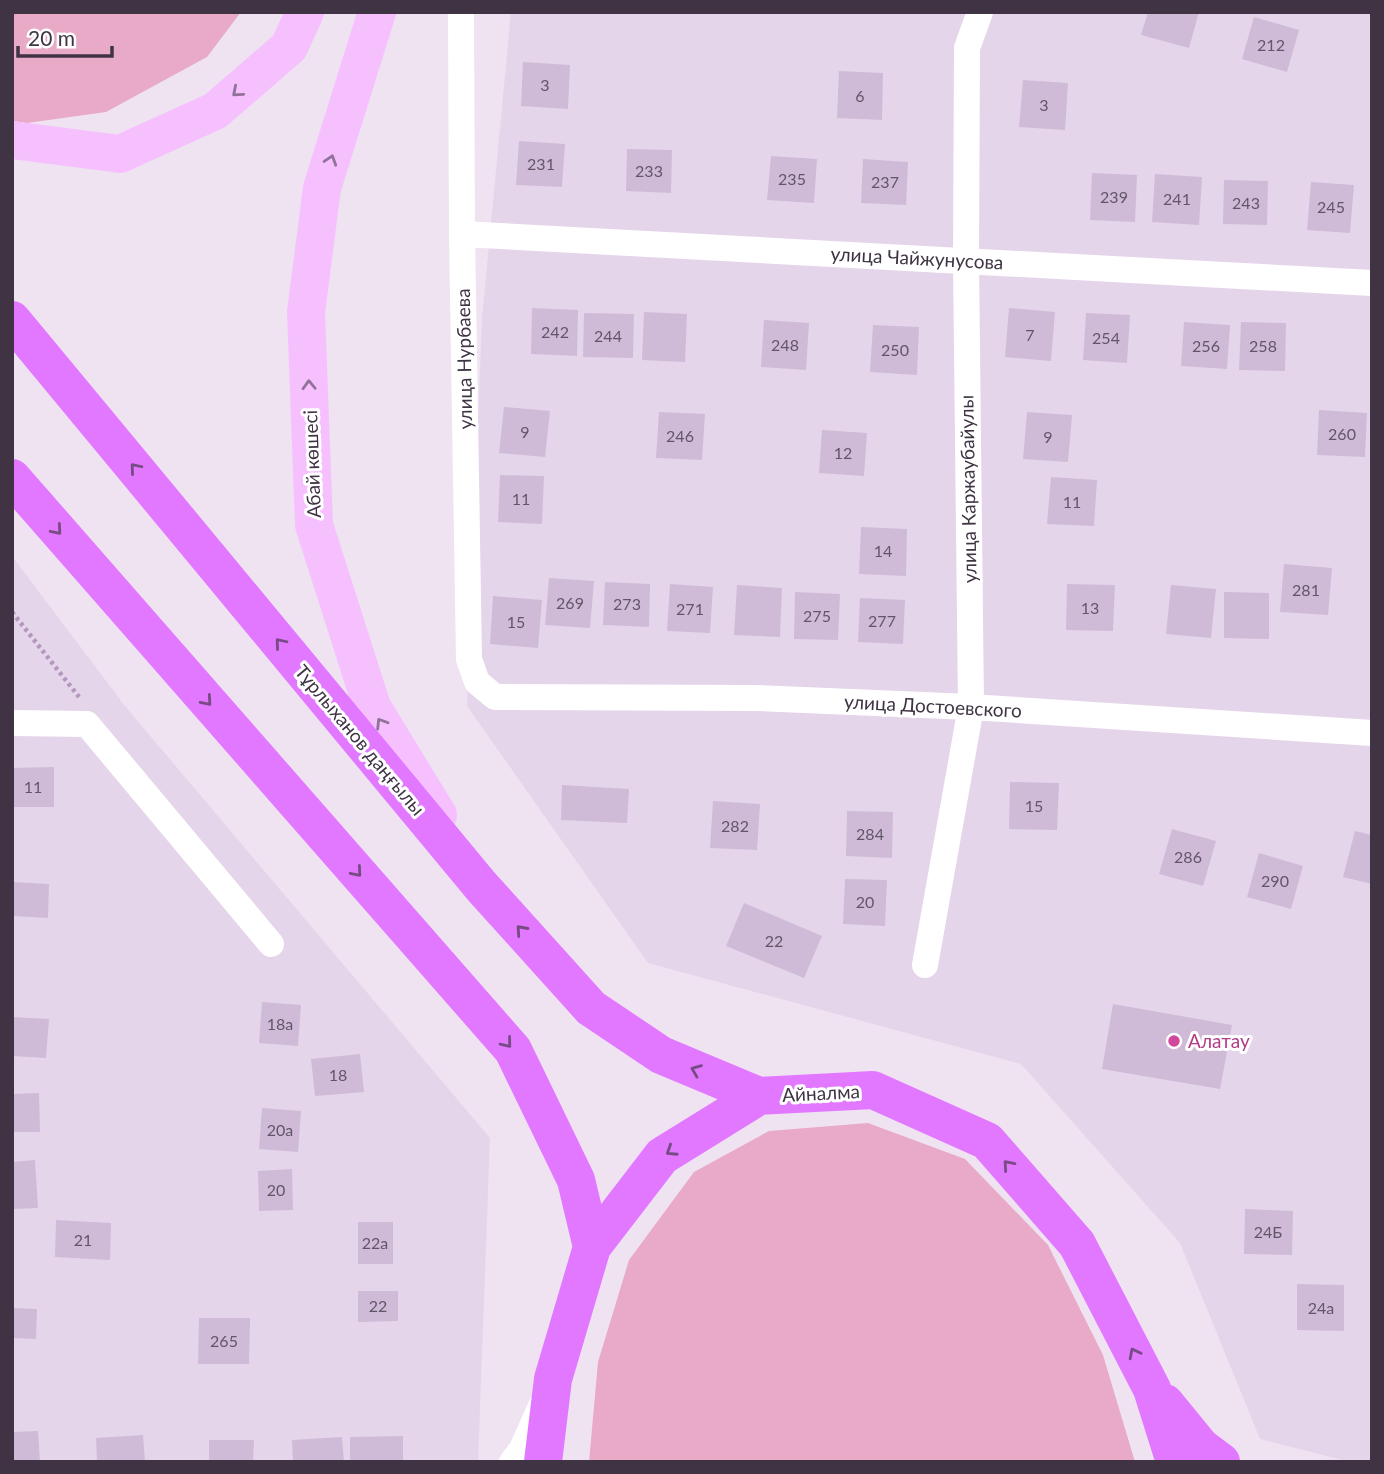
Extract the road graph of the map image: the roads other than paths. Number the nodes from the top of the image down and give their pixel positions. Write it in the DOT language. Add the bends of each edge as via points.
graph roads {
  1 [pos="305,12"];
  2 [pos="377,12"];
  3 [pos="461,12"];
  4 [pos="980,12"];
  5 [pos="12,140"];
  6 [pos="462,234"];
  7 [pos="965,260"];
  8 [pos="1372,283"];
  9 [pos="12,320"];
  10 [pos="12,478"];
  11 [pos="495,697"];
  12 [pos="971,707"];
  13 [pos="12,723"];
  14 [pos="1372,733"];
  15 [pos="481,886"];
  16 [pos="271,944"];
  17 [pos="925,965"];
  18 [pos="760,1096"];
  19 [pos="592,1247"];
  20 [pos="553,1379"];
  21 [pos="1152,1389"];
  22 [pos="512,1462"];
  23 [pos="543,1462"];
  24 [pos="1175,1462"];
  25 [pos="1221,1462"];
  1 -- 5 [label="main road, one-way" via="289,47 215,111 120,154"];
  15 -- 2 [label="main road, Абай көшесі, one-way" via="372,707 314,525 306,312 322,188"];
  3 -- 6 [label="street, улица Нурбаева"];
  4 -- 7 [label="street, улица Каржаубайулы" via="967,48"];
  6 -- 7 [label="street, улица Чайжунусова"];
  6 -- 11 [label="street, улица Нурбаева" via="469,659 477,682"];
  7 -- 8 [label="street, улица Чайжунусова"];
  7 -- 12 [label="street, улица Каржаубайулы"];
  15 -- 9 [label="highway, Тұрлыханов даңғылы, one-way"];
  10 -- 19 [label="highway, one-way" via="513,1050 576,1180"];
  11 -- 12 [label="street, улица Достоевского" via="757,698"];
  12 -- 14 [label="street, улица Достоевского"];
  12 -- 17 [label="street, улица Каржаубайулы"];
  13 -- 16 [label="street" via="87,724"];
  18 -- 15 [label="highway, Тұрлыханов даңғылы, one-way" via="661,1055 591,1009"];
  18 -- 19 [label="highway, Айналма, one-way" via="662,1156"];
  21 -- 18 [label="highway, Айналма, one-way" via="1077,1244 987,1141 873,1090"];
  19 -- 20 [label="highway, Айналма"];
  20 -- 22 [label="street" via="522,1450"];
  20 -- 23 [label="highway, Айналма"];
  21 -- 24 [label="highway, Айналма"];
  21 -- 25 [label="highway" via="1202,1447"];
}
